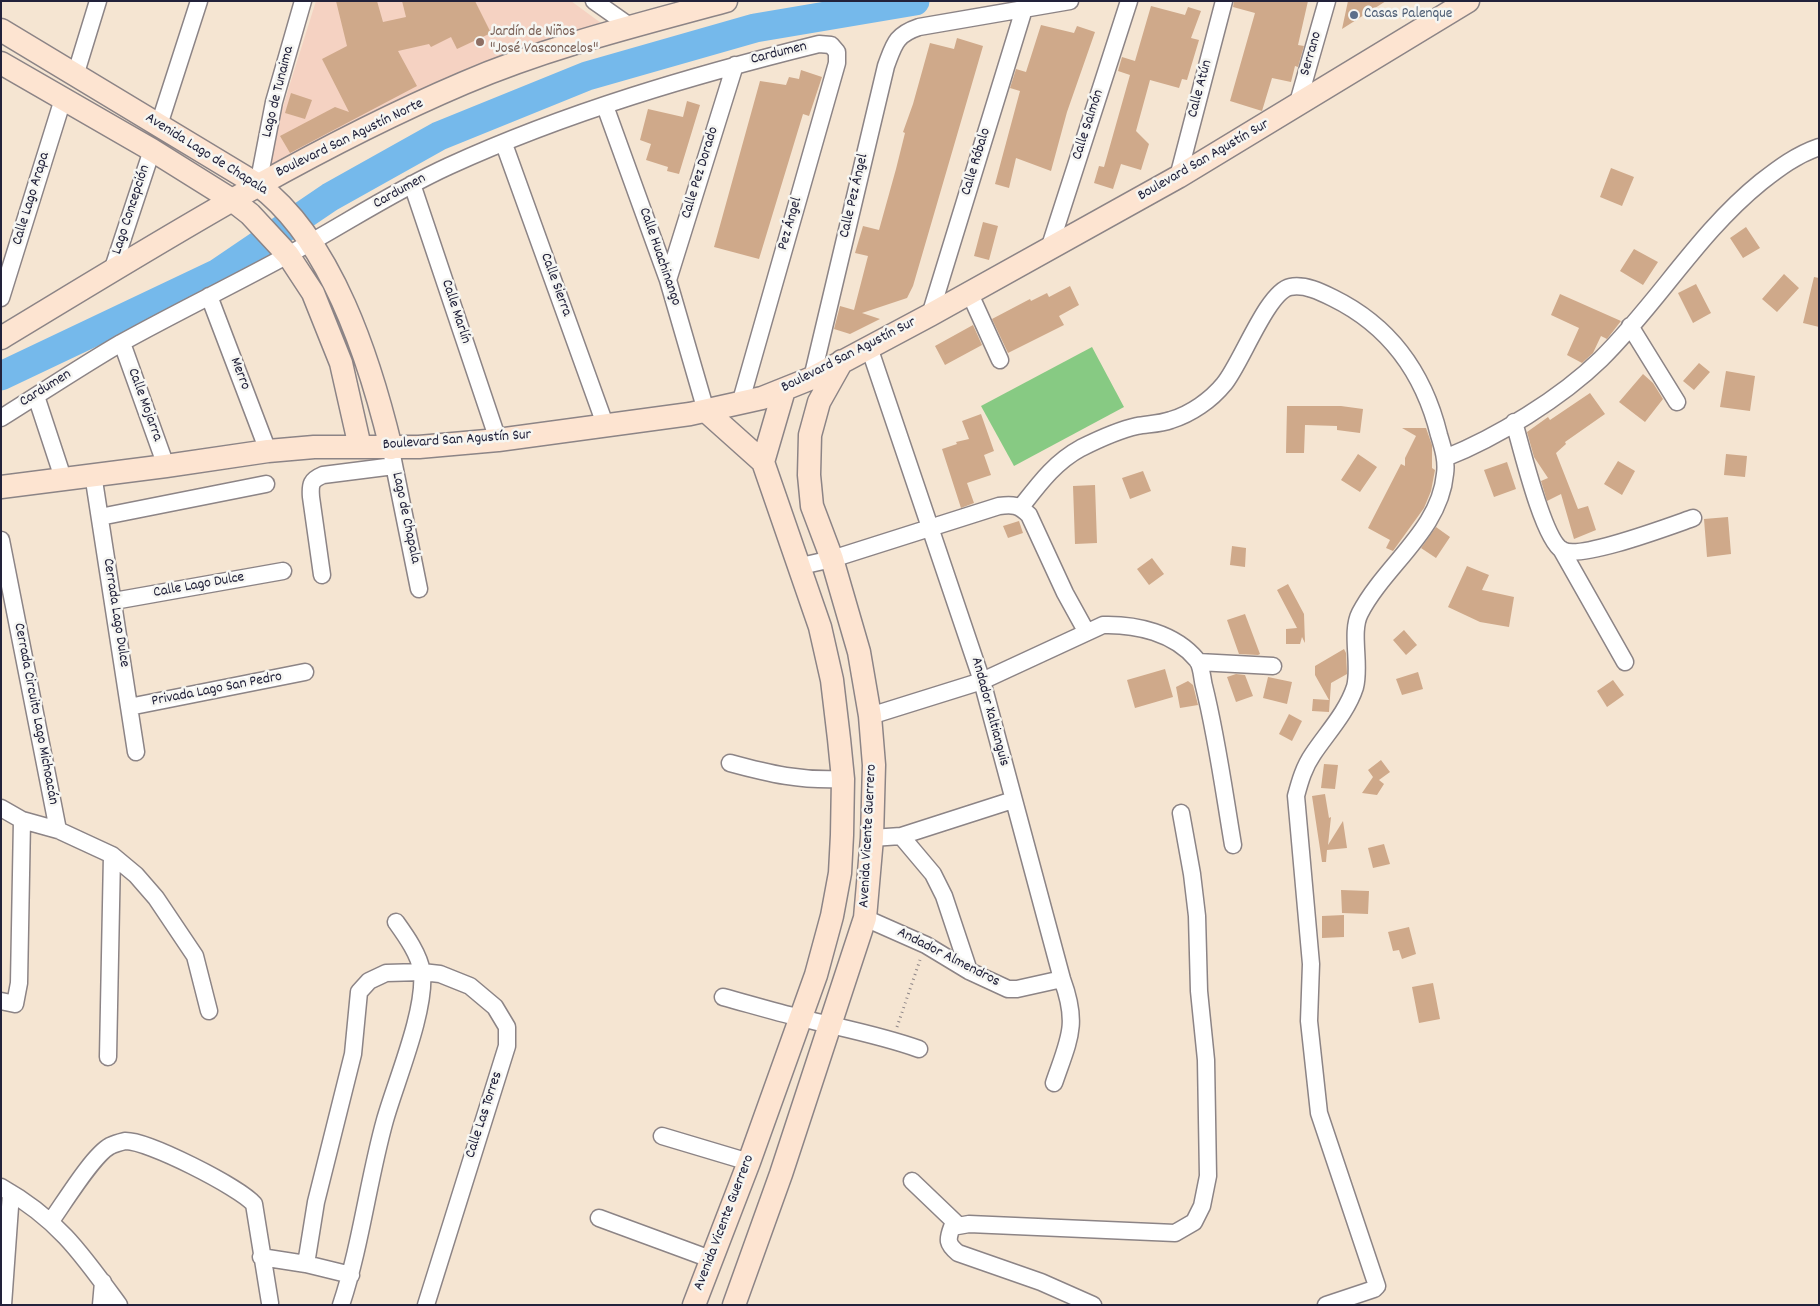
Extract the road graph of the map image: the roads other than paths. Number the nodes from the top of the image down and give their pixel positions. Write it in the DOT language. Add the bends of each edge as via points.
graph roads {
  1 [pos="98,1"];
  2 [pos="199,1"];
  3 [pos="303,1"];
  4 [pos="594,1"];
  5 [pos="726,1"];
  6 [pos="1070,1"];
  7 [pos="1129,1"];
  8 [pos="1224,1"];
  9 [pos="1327,1"];
  10 [pos="1468,1"];
  11 [pos="1024,9"];
  12 [pos="631,28"];
  13 [pos="1,30"];
  14 [pos="832,46"];
  15 [pos="1,63"];
  16 [pos="734,65"];
  17 [pos="75,76"];
  18 [pos="64,99"];
  19 [pos="605,106"];
  20 [pos="1297,106"];
  21 [pos="159,125"];
  22 [pos="504,144"];
  23 [pos="1819,147"];
  24 [pos="152,150"];
  25 [pos="1178,178"];
  26 [pos="412,184"];
  27 [pos="258,185"];
  28 [pos="232,200"];
  29 [pos="306,237"];
  30 [pos="1049,249"];
  31 [pos="282,250"];
  32 [pos="112,271"];
  33 [pos="668,280"];
  34 [pos="970,294"];
  35 [pos="209,296"];
  36 [pos="1,298"];
  37 [pos="930,315"];
  38 [pos="1630,326"];
  39 [pos="1,338"];
  40 [pos="122,343"];
  41 [pos="869,347"];
  42 [pos="1000,360"];
  43 [pos="842,361"];
  44 [pos="812,378"];
  45 [pos="784,390"];
  46 [pos="36,396"];
  47 [pos="1677,402"];
  48 [pos="740,404"];
  49 [pos="706,411"];
  50 [pos="1,418"];
  51 [pos="1514,422"];
  52 [pos="606,427"];
  53 [pos="498,440"];
  54 [pos="360,446"];
  55 [pos="268,451"];
  56 [pos="393,457"];
  57 [pos="1445,458"];
  58 [pos="763,462"];
  59 [pos="166,466"];
  60 [pos="93,474"];
  61 [pos="63,478"];
  62 [pos="266,484"];
  63 [pos="1,487"];
  64 [pos="1021,507"];
  65 [pos="100,517"];
  66 [pos="1693,518"];
  67 [pos="931,528"];
  68 [pos="1,540"];
  69 [pos="1561,549"];
  70 [pos="832,559"];
  71 [pos="801,566"];
  72 [pos="283,571"];
  73 [pos="322,575"];
  74 [pos="419,589"];
  75 [pos="114,601"];
  76 [pos="1086,631"];
  77 [pos="1198,662"];
  78 [pos="1626,662"];
  79 [pos="1273,666"];
  80 [pos="305,672"];
  81 [pos="982,681"];
  82 [pos="129,707"];
  83 [pos="870,716"];
  84 [pos="136,752"];
  85 [pos="730,762"];
  86 [pos="843,779"];
  87 [pos="1013,800"];
  88 [pos="1,808"];
  89 [pos="1180,813"];
  90 [pos="22,820"];
  91 [pos="58,830"];
  92 [pos="901,836"];
  93 [pos="872,838"];
  94 [pos="1233,845"];
  95 [pos="112,855"];
  96 [pos="865,918"];
  97 [pos="396,922"];
  98 [pos="969,971"];
  99 [pos="422,972"];
  100 [pos="1062,978"];
  101 [pos="723,997"];
  102 [pos="1,1001"];
  103 [pos="209,1011"];
  104 [pos="801,1019"];
  105 [pos="832,1024"];
  106 [pos="919,1048"];
  107 [pos="108,1057"];
  108 [pos="1054,1083"];
  109 [pos="662,1136"];
  110 [pos="749,1162"];
  111 [pos="912,1180"];
  112 [pos="6,1190"];
  113 [pos="599,1218"];
  114 [pos="52,1220"];
  115 [pos="958,1224"];
  116 [pos="261,1257"];
  117 [pos="712,1260"];
  118 [pos="306,1264"];
  119 [pos="351,1275"];
  120 [pos="102,1282"];
  121 [pos="270,1303"];
  122 [pos="3,1305"];
  123 [pos="101,1305"];
  124 [pos="120,1305"];
  125 [pos="340,1305"];
  126 [pos="426,1305"];
  127 [pos="694,1305"];
  128 [pos="734,1305"];
  129 [pos="1093,1305"];
  130 [pos="1326,1305"];
  1 -- 17 [label="street"];
  2 -- 21 [label="street"];
  3 -- 27 [label="street, Lago de Tunaima" via="274,102"];
  4 -- 12 [label="street"];
  5 -- 12 [label="main road, Boulevard San Agustín Norte"];
  6 -- 11 [label="street"];
  7 -- 30 [label="street, Calle Salmón"];
  8 -- 25 [label="street, Calle Atún"];
  9 -- 20 [label="street, Serrano"];
  10 -- 20 [label="main road, Boulevard San Agustín Sur"];
  11 -- 37 [label="street, Calle Róbalo"];
  11 -- 44 [label="street, Calle Pez Ángel" via="919,27 905,32 895,42 886,66"];
  12 -- 27 [label="main road, Boulevard San Agustín Norte" via="530,57 464,83"];
  13 -- 17 [label="main road, Avenida Lago de Chapala"];
  14 -- 16 [label="street, Cardumen" via="820,44"];
  14 -- 48 [label="street, Pez Ángel" via="837,52 837,63"];
  15 -- 18 [label="main road, Avenida Lago de Chapala"];
  16 -- 19 [label="street, Cardumen"];
  16 -- 33 [label="street, Calle Pez Dorado"];
  17 -- 21 [label="main road, Avenida Lago de Chapala"];
  18 -- 24 [label="main road, Avenida Lago de Chapala"];
  18 -- 36 [label="street, Calle Lago Arapa"];
  19 -- 22 [label="street, Cardumen"];
  19 -- 33 [label="street, Calle Huachinango"];
  20 -- 25 [label="main road, Boulevard San Agustín Sur"];
  21 -- 27 [label="main road, Avenida Lago de Chapala"];
  22 -- 26 [label="street, Cardumen"];
  22 -- 52 [label="street, Calle Sierra"];
  23 -- 38 [label="street" via="1788,161 1738,201"];
  24 -- 28 [label="main road, Avenida Lago de Chapala"];
  24 -- 32 [label="street, Lago Concepción"];
  25 -- 30 [label="main road, Boulevard San Agustín Sur"];
  26 -- 29 [label="street, Cardumen"];
  26 -- 53 [label="street, Calle Marlín"];
  27 -- 28 [label="main road, Boulevard San Agustín Norte"];
  27 -- 29 [label="main road, Avenida Lago de Chapala" via="276,199"];
  28 -- 31 [label="main road, Avenida Lago de Chapala" via="250,214"];
  28 -- 32 [label="main road, Boulevard San Agustín Norte"];
  29 -- 31 [label="street, Cardumen"];
  29 -- 56 [label="main road, Avenida Lago de Chapala" via="339,294 357,337 379,396"];
  30 -- 34 [label="main road, Boulevard San Agustín Sur"];
  31 -- 35 [label="street, Cardumen"];
  31 -- 54 [label="main road, Avenida Lago de Chapala" via="313,293 340,363"];
  32 -- 39 [label="main road, Boulevard San Agustín Norte"];
  33 -- 49 [label="street, Calle Huachinango"];
  34 -- 37 [label="main road, Boulevard San Agustín Sur"];
  34 -- 42 [label="street"];
  35 -- 40 [label="street, Cardumen"];
  35 -- 55 [label="street, Merro"];
  37 -- 41 [label="main road, Boulevard San Agustín Sur"];
  38 -- 47 [label="street"];
  38 -- 51 [label="street" via="1601,359 1571,385"];
  40 -- 46 [label="street, Cardumen"];
  40 -- 59 [label="street, Calle Mojarra"];
  41 -- 43 [label="main road, Boulevard San Agustín Sur"];
  41 -- 67 [label="street, Andador Xaltianguis"];
  43 -- 44 [label="main road, Boulevard San Agustín Sur"];
  43 -- 70 [label="main road, Avenida Vicente Guerrero" via="819,402 810,435 812,506"];
  44 -- 45 [label="main road, Boulevard San Agustín Sur"];
  45 -- 48 [label="main road, Boulevard San Agustín Sur"];
  45 -- 58 [label="main road"];
  46 -- 50 [label="street, Cardumen"];
  46 -- 61 [label="street"];
  48 -- 49 [label="main road, Boulevard San Agustín Sur"];
  49 -- 52 [label="main road, Boulevard San Agustín Sur"];
  49 -- 58 [label="main road, Avenida Vicente Guerrero"];
  51 -- 57 [label="street" via="1473,447"];
  51 -- 69 [label="street" via="1533,490 1554,542"];
  52 -- 53 [label="main road, Boulevard San Agustín Sur"];
  53 -- 56 [label="main road, Boulevard San Agustín Sur"];
  54 -- 55 [label="main road, Boulevard San Agustín Sur"];
  54 -- 56 [label="main road, Boulevard San Agustín Sur"];
  55 -- 59 [label="main road, Boulevard San Agustín Sur"];
  56 -- 73 [label="street" via="313,479 310,486"];
  56 -- 74 [label="street, Lago de Chapala"];
  57 -- 64 [label="street" via="1433,411 1412,368 1391,339 1360,312 1311,288 1291,287 1280,291 1266,310 1225,384 1200,406 1172,420 1134,427 1081,448 1049,470"];
  57 -- 130 [label="street" via="1446,473 1440,501 1417,537 1366,601 1358,617 1354,690 1301,775 1296,796 1311,964 1309,1021 1319,1113 1377,1286 1374,1290"];
  58 -- 71 [label="main road, Avenida Vicente Guerrero"];
  59 -- 60 [label="main road, Boulevard San Agustín Sur"];
  60 -- 61 [label="main road, Boulevard San Agustín Sur"];
  60 -- 65 [label="street, Cerrada Lago Dulce"];
  61 -- 63 [label="main road, Boulevard San Agustín Sur"];
  62 -- 65 [label="street"];
  64 -- 67 [label="street" via="999,506"];
  64 -- 76 [label="street" via="1029,515"];
  65 -- 75 [label="street, Cerrada Lago Dulce"];
  66 -- 69 [label="street" via="1606,546 1573,553"];
  67 -- 70 [label="street"];
  67 -- 81 [label="street, Andador Xaltianguis"];
  68 -- 91 [label="street, Cerrada Circuito Lago Michoacán"];
  69 -- 78 [label="street"];
  70 -- 71 [label="street"];
  70 -- 83 [label="main road, Avenida Vicente Guerrero" via="858,652"];
  71 -- 86 [label="main road, Avenida Vicente Guerrero" via="832,680"];
  72 -- 75 [label="street, Calle Lago Dulce"];
  75 -- 82 [label="street, Cerrada Lago Dulce"];
  76 -- 77 [label="street" via="1103,625 1122,625 1156,633 1182,646"];
  76 -- 81 [label="street"];
  77 -- 79 [label="street"];
  77 -- 94 [label="street" via="1211,715"];
  80 -- 82 [label="street, Privada Lago San Pedro"];
  81 -- 83 [label="street"];
  81 -- 87 [label="street, Andador Xaltianguis"];
  82 -- 84 [label="street, Cerrada Lago Dulce"];
  83 -- 93 [label="main road, Avenida Vicente Guerrero" via="874,765"];
  85 -- 86 [label="street" via="762,772 810,780"];
  86 -- 104 [label="main road, Avenida Vicente Guerrero" via="840,872 825,945"];
  87 -- 92 [label="street"];
  87 -- 100 [label="street, Andador Xaltianguis"];
  88 -- 90 [label="street"];
  89 -- 115 [label="street" via="1193,883 1206,1060 1208,1176 1202,1206 1194,1222 1175,1233"];
  90 -- 91 [label="street"];
  90 -- 102 [label="street" via="19,983 15,1004"];
  91 -- 95 [label="street"];
  92 -- 93 [label="street"];
  92 -- 98 [label="street" via="933,874 944,896"];
  93 -- 96 [label="main road, Avenida Vicente Guerrero"];
  95 -- 103 [label="street" via="136,875 181,933 195,956"];
  95 -- 107 [label="street"];
  96 -- 98 [label="street, Andador Almendros" via="926,945"];
  96 -- 105 [label="main road, Avenida Vicente Guerrero"];
  97 -- 99 [label="street" via="410,942"];
  98 -- 100 [label="street, Andador Almendros" via="1008,989"];
  99 -- 118 [label="street, Calle Las Torres" via="386,973 359,992 353,1054 316,1202"];
  99 -- 119 [label="street" via="412,1037 383,1129"];
  99 -- 126 [label="street, Calle Las Torres" via="440,974 470,986 495,1007 507,1027 507,1046"];
  100 -- 108 [label="street, Andador Xaltianguis" via="1071,1002 1072,1024"];
  101 -- 104 [label="street"];
  104 -- 105 [label="street"];
  104 -- 110 [label="main road, Avenida Vicente Guerrero"];
  105 -- 106 [label="street"];
  105 -- 128 [label="main road, Avenida Vicente Guerrero"];
  109 -- 110 [label="street"];
  110 -- 117 [label="main road, Avenida Vicente Guerrero"];
  111 -- 115 [label="street"];
  112 -- 114 [label="street"];
  112 -- 122 [label="street"];
  113 -- 117 [label="street"];
  114 -- 116 [label="street" via="110,1146 125,1141 142,1144 246,1195 255,1209"];
  114 -- 120 [label="street"];
  115 -- 129 [label="street" via="952,1227 948,1238 949,1246 958,1253 1041,1282"];
  116 -- 118 [label="street"];
  116 -- 121 [label="street"];
  117 -- 127 [label="main road, Avenida Vicente Guerrero"];
  118 -- 119 [label="street"];
  119 -- 125 [label="street"];
  120 -- 123 [label="street"];
  120 -- 124 [label="street"];
}
